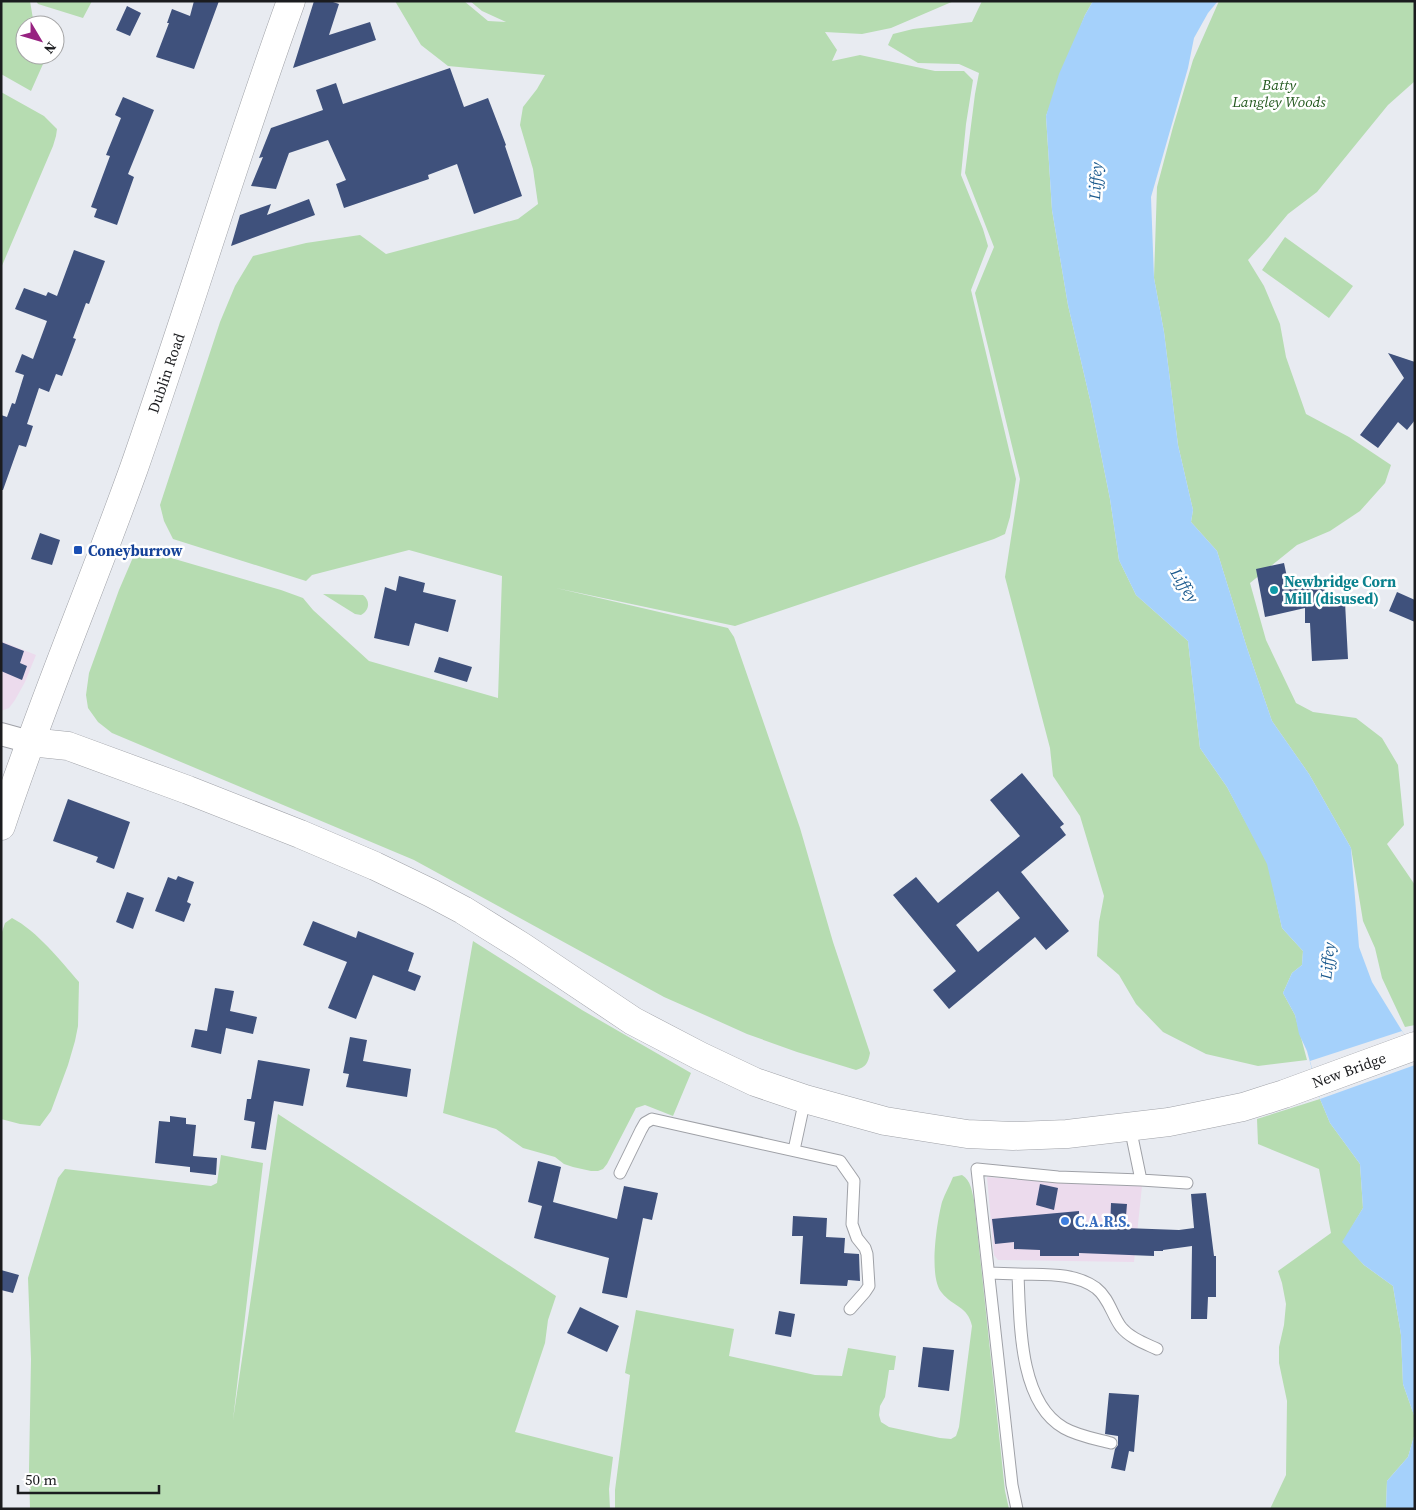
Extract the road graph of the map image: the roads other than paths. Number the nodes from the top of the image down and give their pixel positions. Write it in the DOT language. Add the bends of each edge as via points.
graph roads {
  1 [pos="291,1"];
  2 [pos="1,734"];
  3 [pos="30,742"];
  4 [pos="1,826"];
  5 [pos="1415,1046"];
  6 [pos="805,1099"];
  7 [pos="1130,1127"];
  8 [pos="794,1150"];
  9 [pos="620,1173"];
  10 [pos="1141,1180"];
  11 [pos="1187,1183"];
  12 [pos="989,1273"];
  13 [pos="1018,1274"];
  14 [pos="850,1309"];
  15 [pos="1156,1349"];
  16 [pos="1111,1443"];
  17 [pos="1017,1509"];
  1 -- 3 [label="main road, Dublin Road" via="133,469"];
  2 -- 3 [label="street"];
  3 -- 4 [label="main road, Dublin Road"];
  3 -- 6 [label="main road, New Bridge" via="68,746 188,790 375,866 463,910 633,1021 755,1082"];
  5 -- 7 [label="main road, New Bridge" via="1243,1107"];
  6 -- 7 [label="main road, New Bridge" via="885,1121 967,1134 1032,1136"];
  6 -- 8 [label="lane"];
  7 -- 10 [label="lane"];
  8 -- 9 [label="lane" via="652,1119 645,1123"];
  8 -- 14 [label="lane" via="840,1161 854,1181 852,1224 868,1254 868,1286"];
  10 -- 11 [label="lane"];
  10 -- 12 [label="lane" via="1058,1177 977,1169"];
  12 -- 13 [label="lane"];
  12 -- 17 [label="lane"];
  13 -- 15 [label="lane" via="1066,1276 1097,1289 1120,1326 1129,1335"];
  13 -- 16 [label="lane" via="1022,1347 1038,1402 1062,1427"];
}
